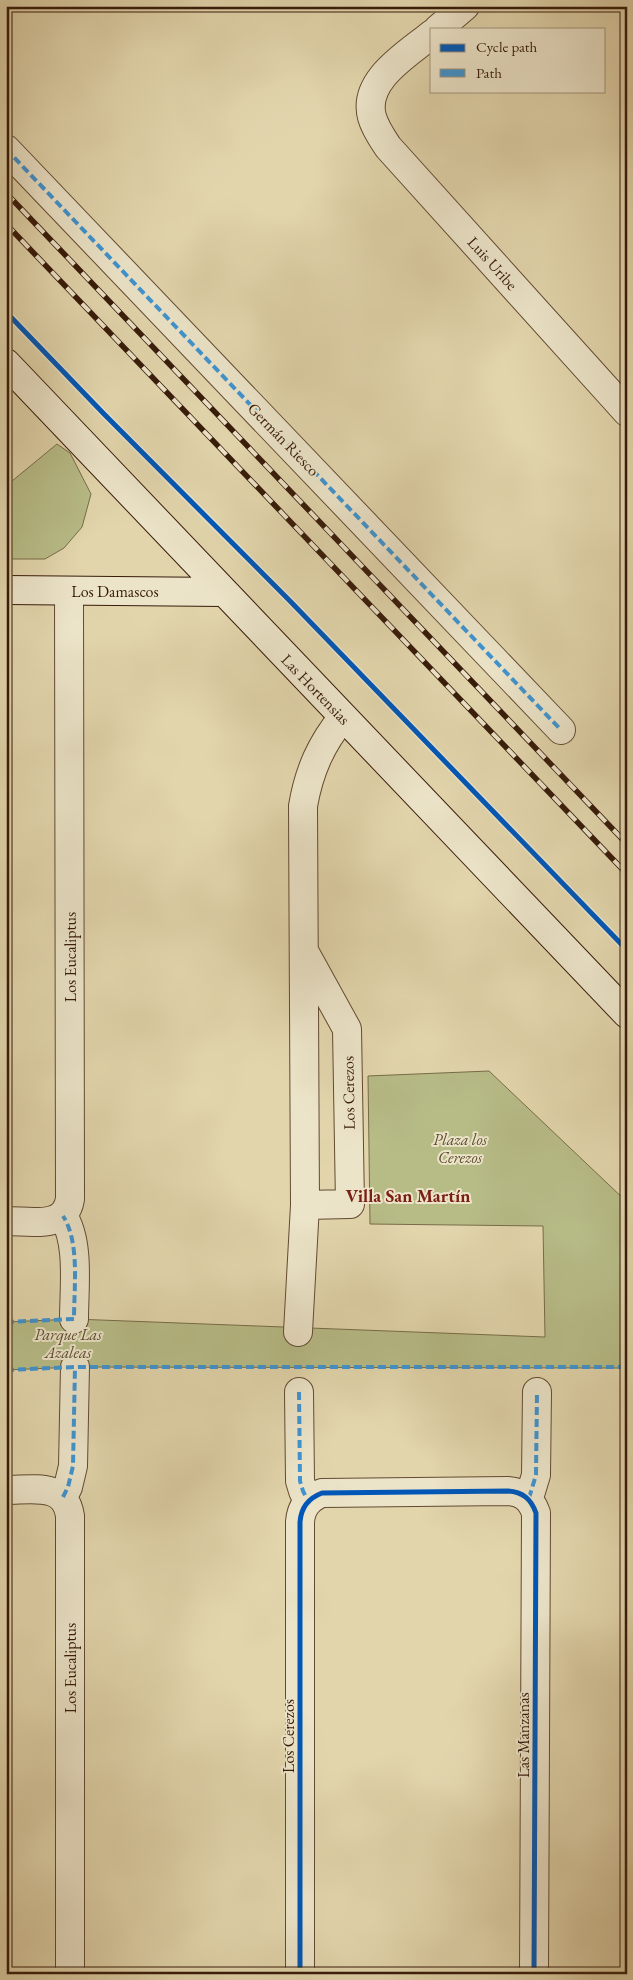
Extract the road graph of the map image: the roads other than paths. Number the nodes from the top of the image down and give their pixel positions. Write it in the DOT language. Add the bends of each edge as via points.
graph roads {
  1 [pos="465,6"];
  2 [pos="439,28"];
  3 [pos="430,36"];
  4 [pos="6,149"];
  5 [pos="6,363"];
  6 [pos="627,412"];
  7 [pos="6,590"];
  8 [pos="69,591"];
  9 [pos="224,592"];
  10 [pos="344,717"];
  11 [pos="561,730"];
  12 [pos="303,949"];
  13 [pos="627,1014"];
  14 [pos="305,1205"];
  15 [pos="63,1216"];
  16 [pos="6,1221"];
  17 [pos="74,1319"];
  18 [pos="298,1332"];
  19 [pos="75,1367"];
  20 [pos="299,1392"];
  21 [pos="537,1392"];
  22 [pos="6,1490"];
  23 [pos="63,1497"];
  24 [pos="529,1498"];
  25 [pos="308,1501"];
  26 [pos="70,1974"];
  27 [pos="300,1974"];
  28 [pos="534,1974"];
  1 -- 2 [label="street"];
  3 -- 6 [label="street, Luis Uribe" via="385,74 372,95 372,116 377,129 388,147"];
  4 -- 11 [label="street, Germán Riesco"];
  5 -- 9 [label="street, Las Hortensias"];
  7 -- 8 [label="street, Los Damascos"];
  8 -- 9 [label="street, Los Damascos"];
  8 -- 15 [label="street, Los Eucaliptus" via="70,1199"];
  9 -- 10 [label="street, Las Hortensias"];
  10 -- 12 [label="street, Los Cerezos" via="320,749 306,786 302,826"];
  10 -- 13 [label="street, Las Hortensias"];
  12 -- 14 [label="street, Los Cerezos"];
  12 -- 14 [label="street, Los Cerezos" via="347,1029 350,1204"];
  14 -- 18 [label="street, Los Cerezos"];
  15 -- 16 [label="street" via="46,1221"];
  15 -- 17 [label="street" via="72,1240"];
  19 -- 23 [label="street" via="73,1466"];
  20 -- 25 [label="street" via="300,1480"];
  21 -- 24 [label="street" via="536,1475"];
  22 -- 23 [label="street" via="46,1490"];
  23 -- 26 [label="street, Los Eucaliptus" via="70,1516"];
  24 -- 25 [label="street" via="508,1491 340,1492 322,1493"];
  24 -- 28 [label="street, Las Manzanas" via="536,1520"];
  25 -- 27 [label="street, Los Cerezos" via="300,1522"];
}
